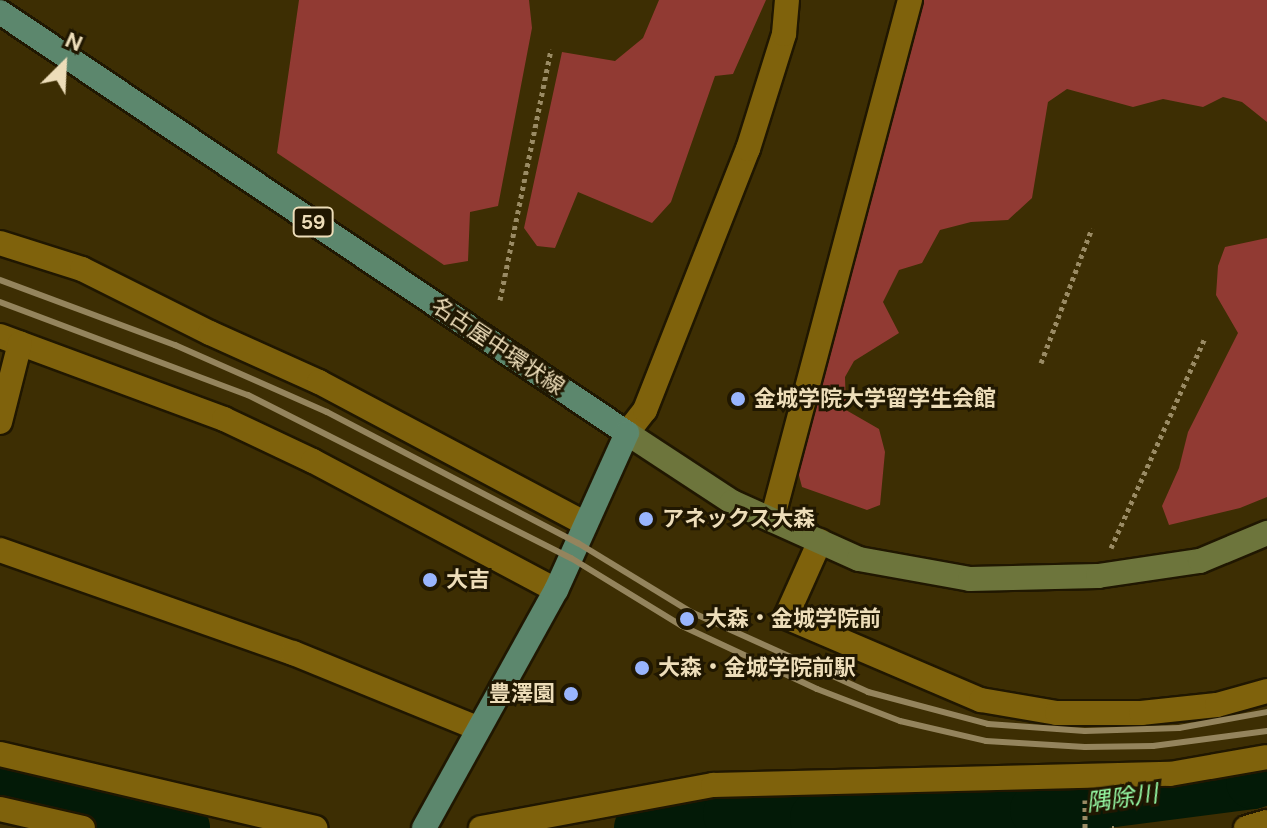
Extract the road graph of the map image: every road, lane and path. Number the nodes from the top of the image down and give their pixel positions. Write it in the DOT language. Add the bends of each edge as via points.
graph roads {
  1 [pos="787,0"];
  2 [pos="910,0"];
  3 [pos="0,12"];
  4 [pos="551,49"];
  5 [pos="1092,228"];
  6 [pos="0,243"];
  7 [pos="500,300"];
  8 [pos="1205,338"];
  9 [pos="10,340"];
  10 [pos="1041,363"];
  11 [pos="0,422"];
  12 [pos="627,433"];
  13 [pos="772,520"];
  14 [pos="586,524"];
  15 [pos="1267,533"];
  16 [pos="820,541"];
  17 [pos="0,550"];
  18 [pos="1098,576"];
  19 [pos="556,590"];
  20 [pos="1267,691"];
  21 [pos="477,728"];
  22 [pos="0,754"];
  23 [pos="1267,757"];
  24 [pos="1084,785"];
  25 [pos="0,809"];
  26 [pos="1267,822"];
  27 [pos="83,828"];
  28 [pos="315,828"];
  29 [pos="424,828"];
  30 [pos="481,828"];
  31 [pos="1085,828"];
  32 [pos="1246,828"];
  1 -- 12 [label="street" via="784,34 748,149 645,410"];
  2 -- 13 [label="street"];
  3 -- 12 [label="main road, 名古屋中環状線 / 59"];
  4 -- 7 [label="path"];
  5 -- 10 [label="path"];
  6 -- 14 [label="street" via="82,269 319,382"];
  8 -- 18 [label="path"];
  9 -- 11 [label="street"];
  9 -- 19 [label="street" via="224,419"];
  12 -- 13 [label="street" via="732,502"];
  12 -- 14 [label="main road"];
  13 -- 16 [label="street"];
  14 -- 19 [label="main road"];
  15 -- 18 [label="street" via="1200,561"];
  16 -- 18 [label="street" via="859,559 970,579"];
  16 -- 20 [label="street" via="786,617 981,700 1057,713 1141,713 1217,705"];
  17 -- 21 [label="street" via="293,653"];
  19 -- 21 [label="main road"];
  21 -- 29 [label="main road"];
  22 -- 28 [label="street"];
  23 -- 30 [label="street" via="1170,774 713,785"];
  24 -- 31 [label="path"];
  25 -- 27 [label="street"];
  26 -- 32 [label="street"];
}
